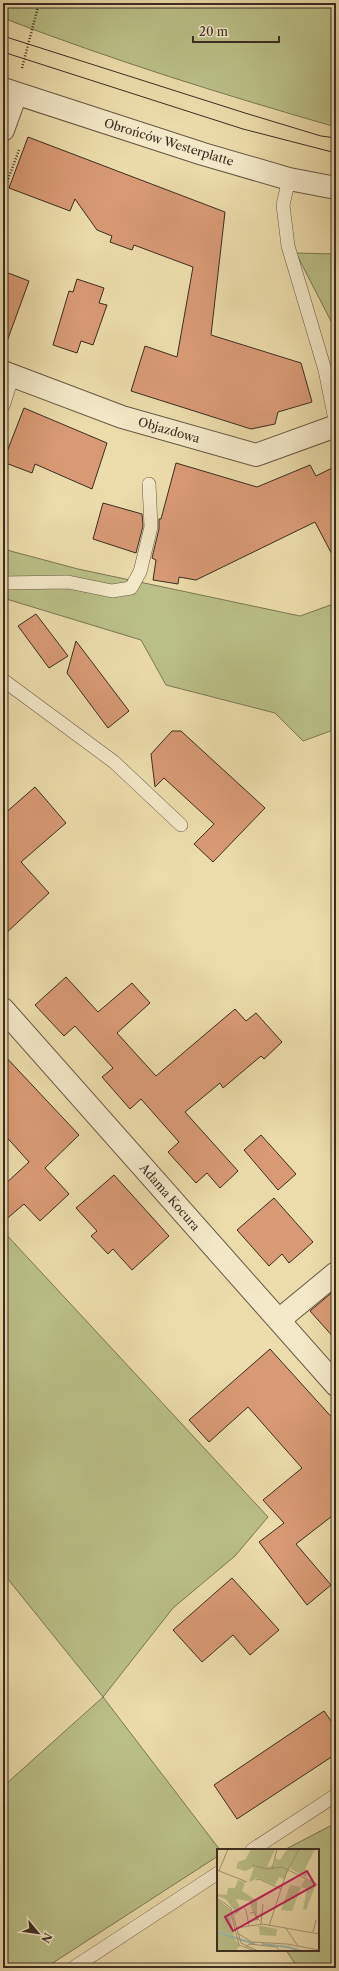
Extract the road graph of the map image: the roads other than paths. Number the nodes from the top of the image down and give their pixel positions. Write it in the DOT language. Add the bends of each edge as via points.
graph roads {
  1 [pos="10,91"];
  2 [pos="3,130"];
  3 [pos="289,179"];
  4 [pos="336,188"];
  5 [pos="8,373"];
  6 [pos="3,406"];
  7 [pos="336,426"];
  8 [pos="149,484"];
  9 [pos="3,583"];
  10 [pos="3,680"];
  11 [pos="181,825"];
  12 [pos="3,1009"];
  13 [pos="336,1273"];
  14 [pos="278,1320"];
  15 [pos="336,1385"];
  16 [pos="336,1795"];
  17 [pos="254,1849"];
  18 [pos="217,1873"];
  19 [pos="72,1968"];
  1 -- 2 [label="street"];
  1 -- 3 [label="street, Obrońców Westerplatte" via="203,154"];
  3 -- 4 [label="street, Obrońców Westerplatte"];
  3 -- 7 [label="lane" via="283,205 288,246 325,370"];
  5 -- 6 [label="lane"];
  5 -- 7 [label="street, Objazdowa" via="122,417 256,456"];
  8 -- 9 [label="lane" via="151,527 140,572 131,588 112,591 68,582"];
  10 -- 11 [label="lane" via="114,762"];
  12 -- 14 [label="street, Adama Kocura"];
  13 -- 14 [label="street"];
  14 -- 15 [label="street, Adama Kocura"];
  16 -- 17 [label="lane"];
  18 -- 19 [label="lane"];
}
